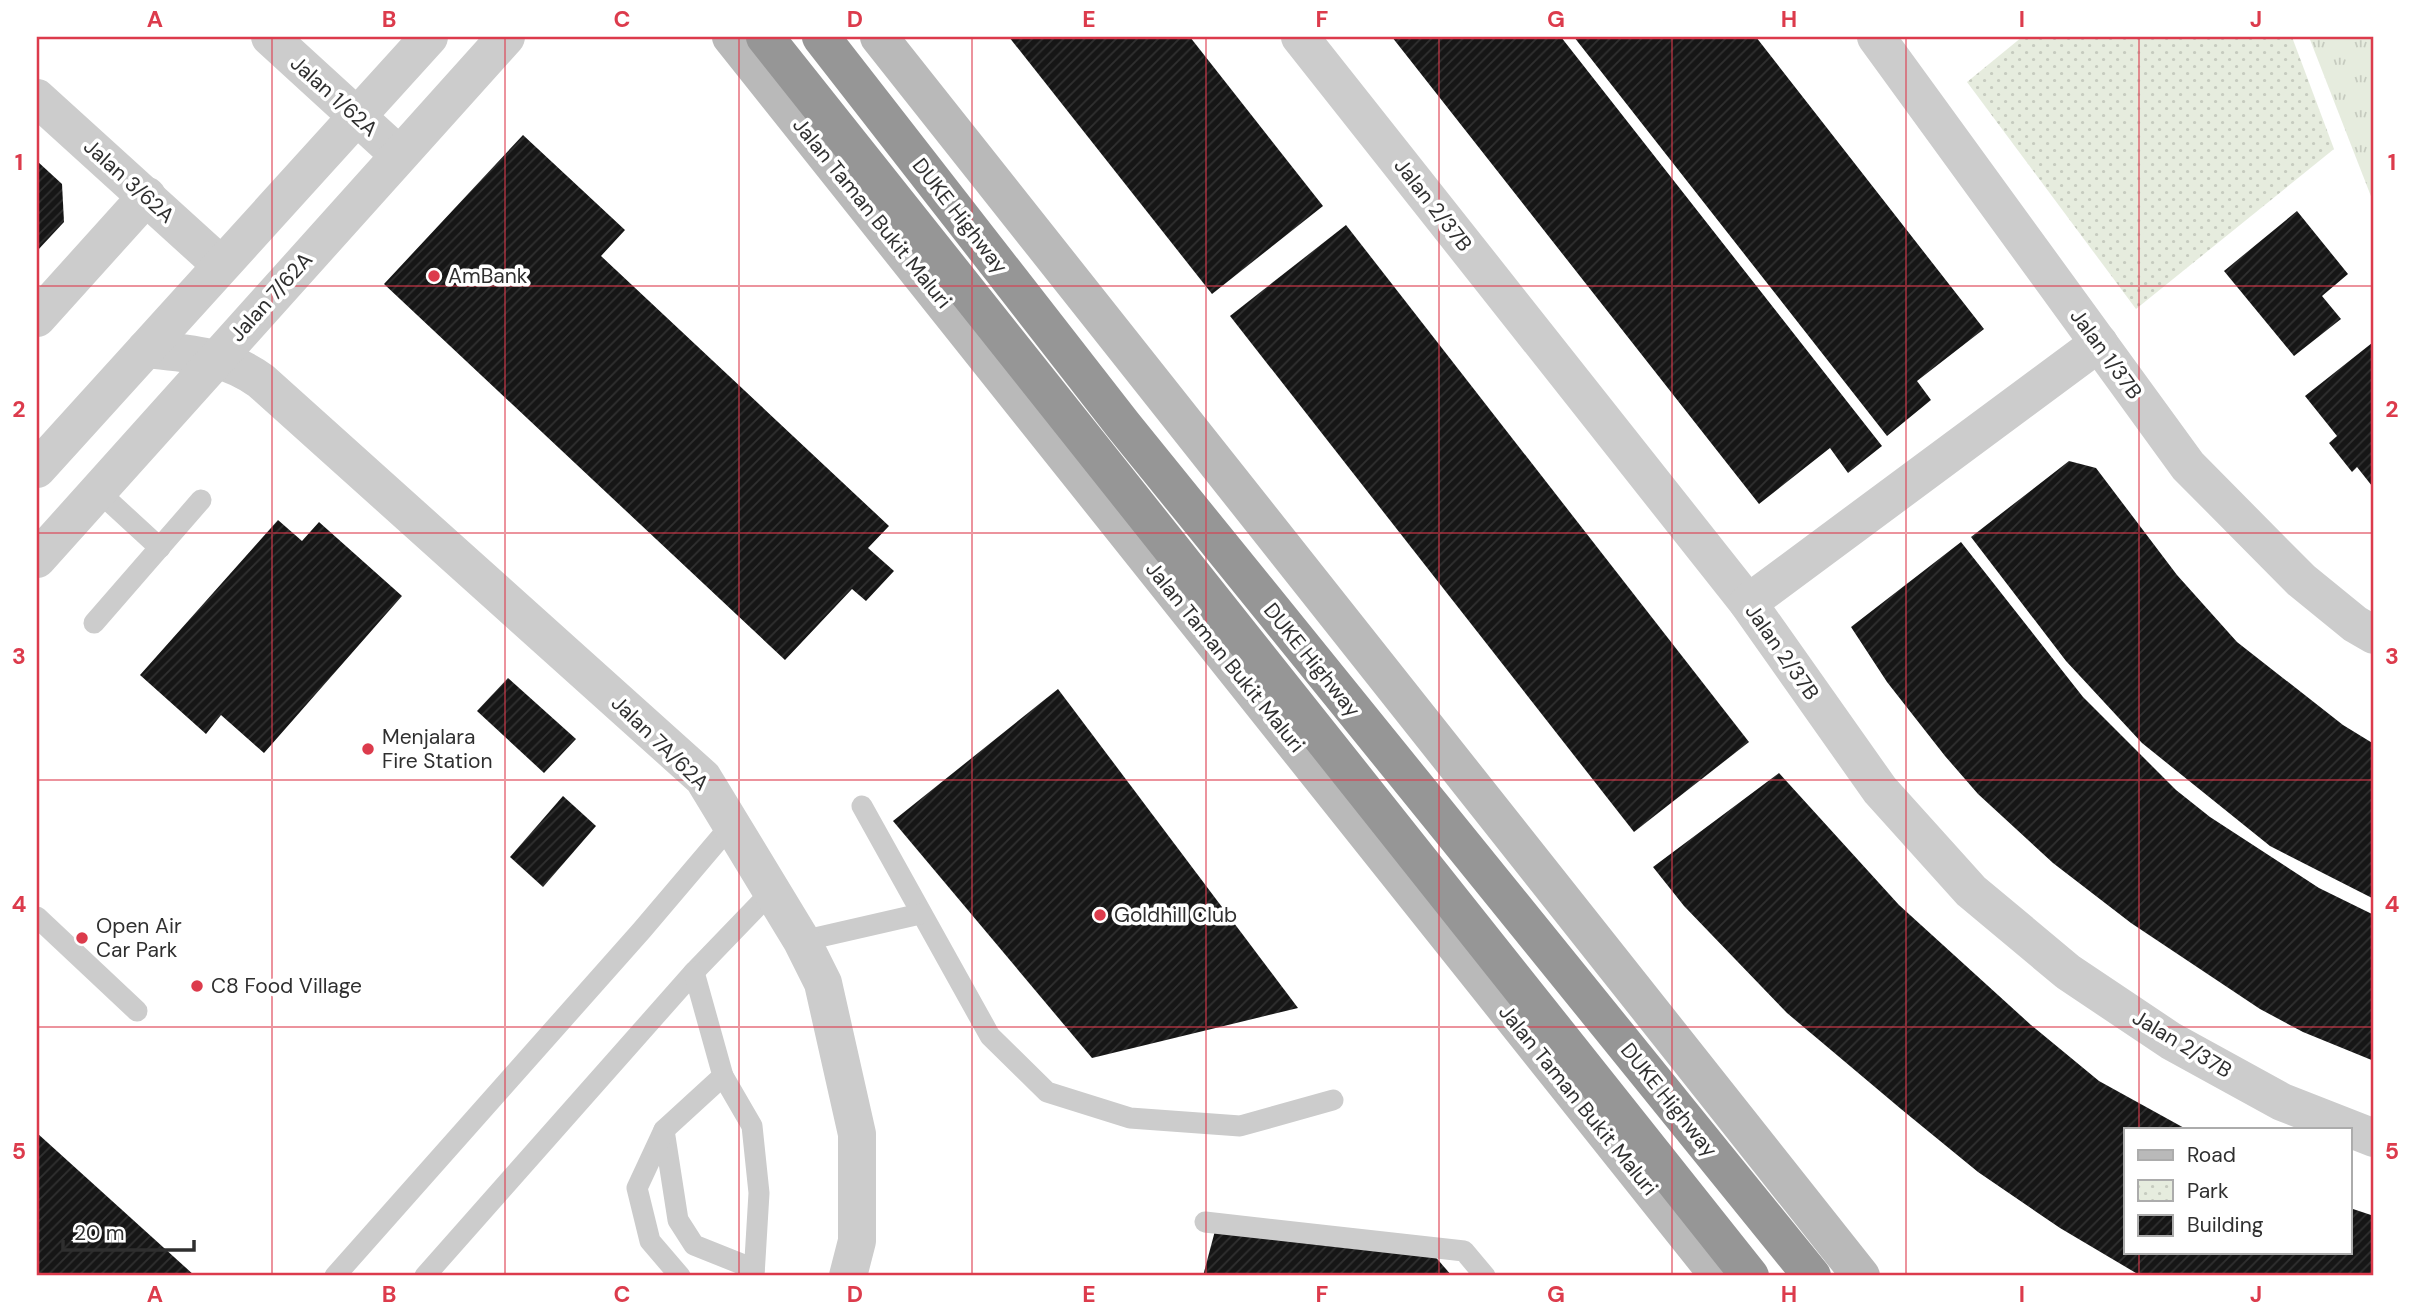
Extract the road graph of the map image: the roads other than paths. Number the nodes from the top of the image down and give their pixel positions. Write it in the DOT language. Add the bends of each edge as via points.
graph roads {
  1 [pos="270,37"];
  2 [pos="429,37"];
  3 [pos="506,37"];
  4 [pos="732,37"];
  5 [pos="765,37"];
  6 [pos="821,37"];
  7 [pos="879,37"];
  8 [pos="1300,37"];
  9 [pos="1886,40"];
  10 [pos="37,98"];
  11 [pos="356,116"];
  12 [pos="399,155"];
  13 [pos="147,196"];
  14 [pos="221,265"];
  15 [pos="262,307"];
  16 [pos="37,318"];
  17 [pos="2099,343"];
  18 [pos="146,349"];
  19 [pos="217,358"];
  20 [pos="284,403"];
  21 [pos="37,470"];
  22 [pos="97,491"];
  23 [pos="201,500"];
  24 [pos="160,548"];
  25 [pos="37,559"];
  26 [pos="1748,603"];
  27 [pos="94,623"];
  28 [pos="2374,635"];
  29 [pos="863,806"];
  30 [pos="732,824"];
  31 [pos="772,891"];
  32 [pos="920,914"];
  33 [pos="37,917"];
  34 [pos="802,942"];
  35 [pos="694,972"];
  36 [pos="137,1012"];
  37 [pos="723,1076"];
  38 [pos="1333,1100"];
  39 [pos="2348,1128"];
  40 [pos="2352,1129"];
  41 [pos="664,1130"];
  42 [pos="2374,1138"];
  43 [pos="1205,1222"];
  44 [pos="754,1273"];
  45 [pos="335,1276"];
  46 [pos="425,1276"];
  47 [pos="680,1276"];
  48 [pos="848,1276"];
  49 [pos="1485,1276"];
  50 [pos="1719,1276"];
  51 [pos="1750,1276"];
  52 [pos="1812,1276"];
  53 [pos="1861,1276"];
  1 -- 11 [label="street, Jalan 1/62A"];
  2 -- 11 [label="street"];
  3 -- 12 [label="street, Jalan 7/62A"];
  4 -- 50 [label="main road, Jalan Taman Bukit Maluri"];
  5 -- 51 [label="highway, DUKE Highway"];
  6 -- 52 [label="highway, DUKE Highway" via="1123,425"];
  7 -- 53 [label="main road"];
  8 -- 26 [label="street, Jalan 2/37B"];
  9 -- 17 [label="street, Jalan 1/37B"];
  10 -- 13 [label="street, Jalan 3/62A"];
  11 -- 12 [label="street, Jalan 1/62A"];
  11 -- 14 [label="street"];
  12 -- 15 [label="street, Jalan 7/62A"];
  13 -- 14 [label="street, Jalan 3/62A"];
  13 -- 16 [label="street"];
  14 -- 18 [label="street"];
  15 -- 19 [label="street, Jalan 7/62A"];
  15 -- 20 [label="street, Jalan 7A/62A" via="268,370"];
  17 -- 26 [label="street"];
  17 -- 28 [label="street, Jalan 1/37B" via="2188,466 2301,580"];
  18 -- 19 [label="street, Jalan 7A/62A"];
  18 -- 21 [label="street"];
  19 -- 20 [label="street, Jalan 7A/62A" via="242,367"];
  19 -- 22 [label="street, Jalan 7/62A"];
  20 -- 30 [label="street, Jalan 7A/62A" via="703,778"];
  22 -- 24 [label="lane"];
  22 -- 25 [label="street, Jalan 7/62A"];
  23 -- 24 [label="lane"];
  24 -- 27 [label="lane"];
  26 -- 39 [label="street, Jalan 2/37B" via="1880,790 1971,891 2068,972 2171,1041 2282,1102"];
  29 -- 32 [label="lane"];
  30 -- 31 [label="street, Jalan 7A/62A"];
  30 -- 45 [label="lane"];
  31 -- 34 [label="street, Jalan 7A/62A"];
  31 -- 35 [label="lane"];
  32 -- 34 [label="lane"];
  32 -- 38 [label="lane" via="990,1036 1047,1092 1130,1118 1240,1126"];
  33 -- 36 [label="lane"];
  34 -- 48 [label="street, Jalan 7A/62A" via="823,983 858,1134 857,1241"];
  35 -- 37 [label="lane"];
  35 -- 46 [label="lane"];
  37 -- 41 [label="lane"];
  37 -- 44 [label="lane" via="752,1126 759,1193"];
  40 -- 42 [label="street, Jalan 2/37B"];
  41 -- 44 [label="lane" via="678,1220 694,1245"];
  41 -- 47 [label="lane" via="637,1188 650,1241"];
  43 -- 49 [label="lane" via="1464,1251"];
}
